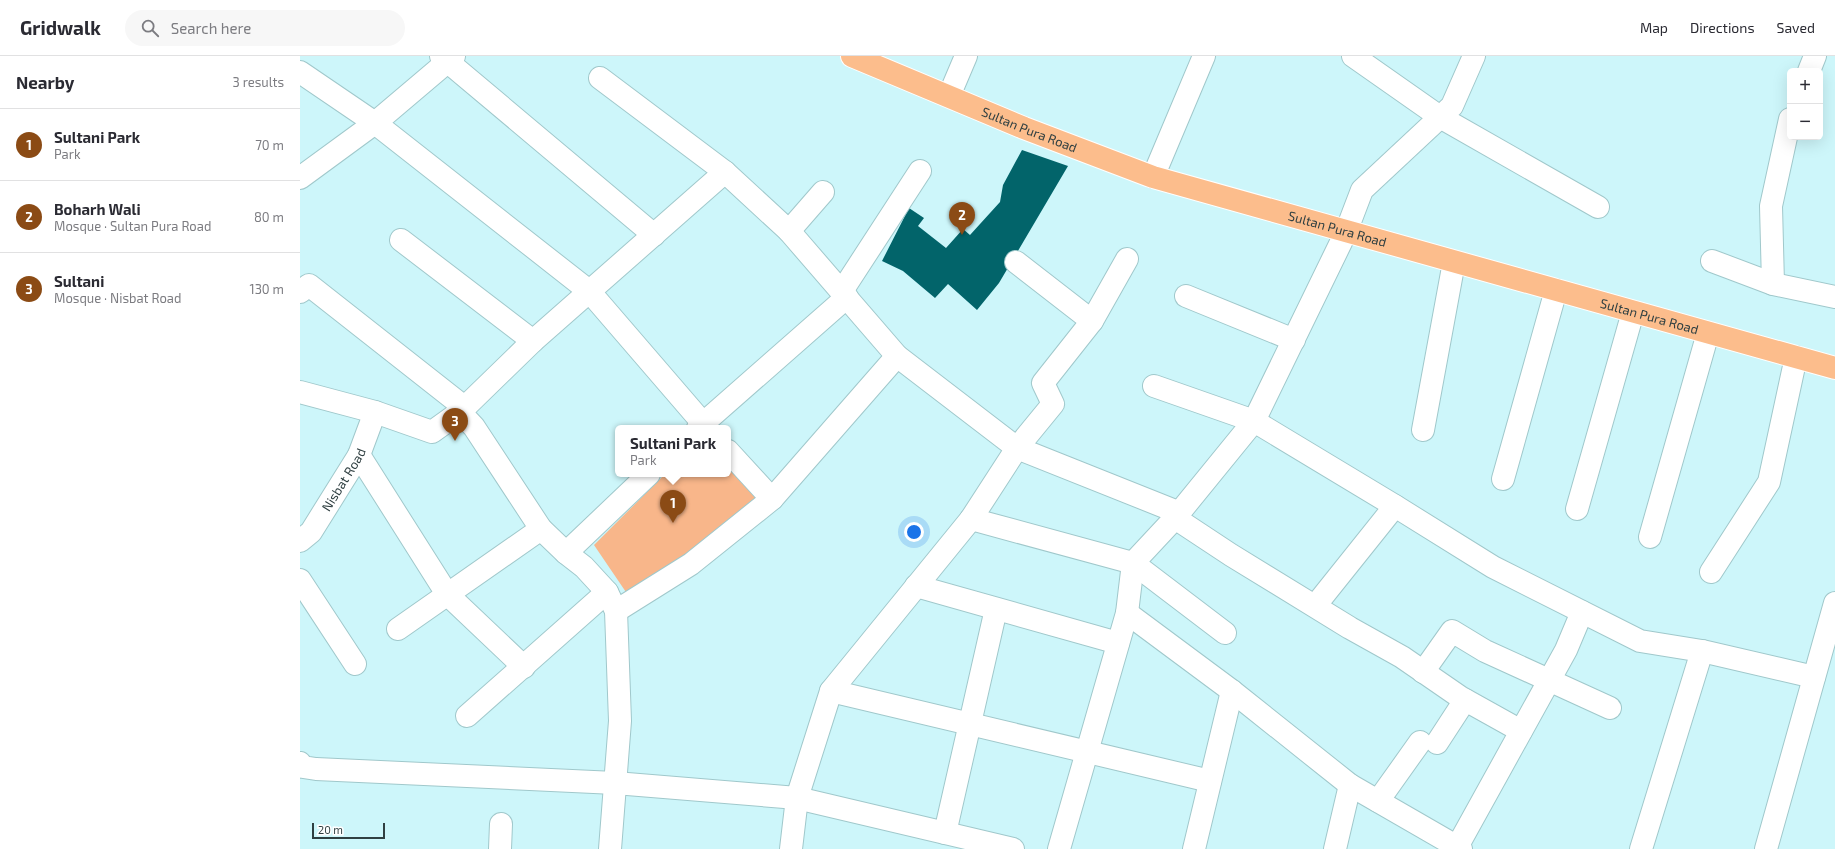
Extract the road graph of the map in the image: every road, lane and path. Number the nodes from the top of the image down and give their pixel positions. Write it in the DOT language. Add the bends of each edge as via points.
graph roads {
  1 [pos="852,56"];
  2 [pos="966,56"];
  3 [pos="1204,56"];
  4 [pos="1353,56"];
  5 [pos="1474,56"];
  6 [pos="1815,56"];
  7 [pos="448,58"];
  8 [pos="1810,68"];
  9 [pos="300,72"];
  10 [pos="600,78"];
  11 [pos="949,96"];
  12 [pos="1440,117"];
  13 [pos="375,123"];
  14 [pos="1787,133"];
  15 [pos="920,171"];
  16 [pos="725,172"];
  17 [pos="301,176"];
  18 [pos="1153,177"];
  19 [pos="823,192"];
  20 [pos="1598,207"];
  21 [pos="789,231"];
  22 [pos="1346,232"];
  23 [pos="654,235"];
  24 [pos="401,240"];
  25 [pos="1127,259"];
  26 [pos="1712,260"];
  27 [pos="1016,262"];
  28 [pos="1454,262"];
  29 [pos="1773,284"];
  30 [pos="1556,290"];
  31 [pos="589,291"];
  32 [pos="300,292"];
  33 [pos="845,294"];
  34 [pos="1186,296"];
  35 [pos="1835,297"];
  36 [pos="1633,312"];
  37 [pos="1092,321"];
  38 [pos="1708,333"];
  39 [pos="1294,340"];
  40 [pos="533,341"];
  41 [pos="897,356"];
  42 [pos="1796,357"];
  43 [pos="1835,368"];
  44 [pos="1154,386"];
  45 [pos="300,392"];
  46 [pos="462,409"];
  47 [pos="375,412"];
  48 [pos="1254,421"];
  49 [pos="701,425"];
  50 [pos="703,425"];
  51 [pos="1423,430"];
  52 [pos="1017,448"];
  53 [pos="731,454"];
  54 [pos="359,455"];
  55 [pos="646,477"];
  56 [pos="1504,479"];
  57 [pos="772,499"];
  58 [pos="1395,506"];
  59 [pos="1577,509"];
  60 [pos="1177,515"];
  61 [pos="971,518"];
  62 [pos="541,529"];
  63 [pos="304,533"];
  64 [pos="1650,537"];
  65 [pos="566,552"];
  66 [pos="1133,563"];
  67 [pos="1711,572"];
  68 [pos="300,580"];
  69 [pos="916,586"];
  70 [pos="607,592"];
  71 [pos="447,594"];
  72 [pos="1835,603"];
  73 [pos="1315,606"];
  74 [pos="996,608"];
  75 [pos="616,611"];
  76 [pos="1582,612"];
  77 [pos="1127,613"];
  78 [pos="398,629"];
  79 [pos="1225,633"];
  80 [pos="1118,643"];
  81 [pos="1702,651"];
  82 [pos="355,664"];
  83 [pos="524,667"];
  84 [pos="1423,672"];
  85 [pos="1814,677"];
  86 [pos="1549,680"];
  87 [pos="831,691"];
  88 [pos="1232,692"];
  89 [pos="1465,700"];
  90 [pos="1610,708"];
  91 [pos="467,716"];
  92 [pos="970,724"];
  93 [pos="1521,731"];
  94 [pos="1087,752"];
  95 [pos="300,763"];
  96 [pos="1210,781"];
  97 [pos="615,783"];
  98 [pos="1350,785"];
  99 [pos="797,798"];
  100 [pos="1378,801"];
  101 [pos="501,824"];
  102 [pos="945,833"];
  103 [pos="1459,848"];
  104 [pos="500,849"];
  105 [pos="610,849"];
  106 [pos="791,849"];
  107 [pos="1013,849"];
  108 [pos="1059,849"];
  109 [pos="1194,849"];
  110 [pos="1334,849"];
  111 [pos="1641,849"];
  112 [pos="1766,849"];
  1 -- 11 [label="main road, Sultan Pura Road"];
  2 -- 11 [label="street"];
  3 -- 18 [label="street"];
  4 -- 12 [label="street"];
  5 -- 12 [label="street" via="1452,106"];
  6 -- 8 [label="street"];
  7 -- 13 [label="street"];
  7 -- 23 [label="street"];
  9 -- 13 [label="street"];
  10 -- 16 [label="street"];
  11 -- 18 [label="main road, Sultan Pura Road" via="1024,128"];
  12 -- 20 [label="street"];
  12 -- 22 [label="street" via="1362,190"];
  13 -- 17 [label="street"];
  13 -- 31 [label="street"];
  14 -- 29 [label="street" via="1771,206"];
  15 -- 33 [label="street"];
  16 -- 21 [label="street"];
  16 -- 23 [label="street"];
  18 -- 22 [label="main road, Sultan Pura Road"];
  19 -- 21 [label="street"];
  21 -- 33 [label="street"];
  22 -- 28 [label="main road, Sultan Pura Road"];
  22 -- 39 [label="street"];
  23 -- 31 [label="street"];
  24 -- 40 [label="street"];
  25 -- 37 [label="street"];
  26 -- 29 [label="street"];
  27 -- 37 [label="street"];
  28 -- 30 [label="main road, Sultan Pura Road"];
  28 -- 51 [label="street"];
  29 -- 35 [label="street"];
  30 -- 36 [label="main road, Sultan Pura Road"];
  30 -- 56 [label="street"];
  31 -- 40 [label="street"];
  31 -- 49 [label="street"];
  32 -- 46 [label="street" via="309,285"];
  33 -- 41 [label="street"];
  33 -- 50 [label="street"];
  34 -- 39 [label="street"];
  36 -- 38 [label="main road, Sultan Pura Road"];
  36 -- 59 [label="street"];
  37 -- 52 [label="street" via="1043,383 1053,404"];
  38 -- 42 [label="main road, Sultan Pura Road"];
  38 -- 64 [label="street"];
  39 -- 48 [label="street"];
  40 -- 46 [label="street"];
  41 -- 52 [label="street"];
  41 -- 57 [label="street"];
  42 -- 43 [label="main road, Sultan Pura Road"];
  42 -- 67 [label="street" via="1769,482"];
  44 -- 48 [label="street"];
  45 -- 47 [label="street"];
  46 -- 47 [label="street" via="432,432"];
  46 -- 62 [label="street"];
  47 -- 54 [label="street, Nisbat Road"];
  48 -- 58 [label="street"];
  48 -- 60 [label="street"];
  52 -- 60 [label="street"];
  52 -- 61 [label="street"];
  53 -- 57 [label="street"];
  54 -- 63 [label="street, Nisbat Road"];
  54 -- 71 [label="street"];
  55 -- 65 [label="street"];
  57 -- 75 [label="street" via="691,564"];
  58 -- 73 [label="street"];
  58 -- 76 [label="street" via="1493,567"];
  60 -- 66 [label="street"];
  60 -- 73 [label="street" via="1231,555"];
  61 -- 66 [label="street"];
  61 -- 69 [label="street"];
  62 -- 65 [label="street"];
  62 -- 71 [label="street"];
  65 -- 70 [label="street"];
  66 -- 77 [label="street"];
  66 -- 79 [label="street"];
  68 -- 82 [label="street"];
  69 -- 74 [label="street"];
  69 -- 87 [label="street"];
  70 -- 75 [label="street"];
  70 -- 83 [label="street"];
  71 -- 78 [label="street"];
  71 -- 83 [label="street"];
  72 -- 85 [label="street"];
  73 -- 84 [label="street"];
  74 -- 80 [label="street"];
  74 -- 92 [label="street"];
  75 -- 97 [label="street" via="620,721"];
  76 -- 81 [label="street" via="1640,641"];
  76 -- 86 [label="street" via="1566,650"];
  77 -- 80 [label="street"];
  77 -- 88 [label="street"];
  80 -- 94 [label="street"];
  81 -- 85 [label="street"];
  81 -- 111 [label="street"];
  83 -- 91 [label="street"];
  84 -- 86 [label="street" via="1452,631 1485,651"];
  84 -- 89 [label="street"];
  85 -- 112 [label="street"];
  86 -- 90 [label="street"];
  86 -- 93 [label="street"];
  87 -- 92 [label="street"];
  87 -- 99 [label="street"];
  88 -- 96 [label="street"];
  88 -- 98 [label="street"];
  89 -- 93 [label="street"];
  89 -- 100 [label="street"];
  92 -- 94 [label="street"];
  92 -- 102 [label="street"];
  93 -- 103 [label="street"];
  94 -- 96 [label="street"];
  94 -- 108 [label="street"];
  95 -- 97 [label="street" via="303,767 316,769"];
  96 -- 109 [label="street"];
  97 -- 99 [label="street"];
  97 -- 105 [label="street"];
  98 -- 100 [label="street"];
  98 -- 110 [label="street"];
  99 -- 102 [label="street"];
  99 -- 106 [label="street"];
  100 -- 103 [label="street"];
  101 -- 104 [label="street"];
  102 -- 107 [label="street"];
}
